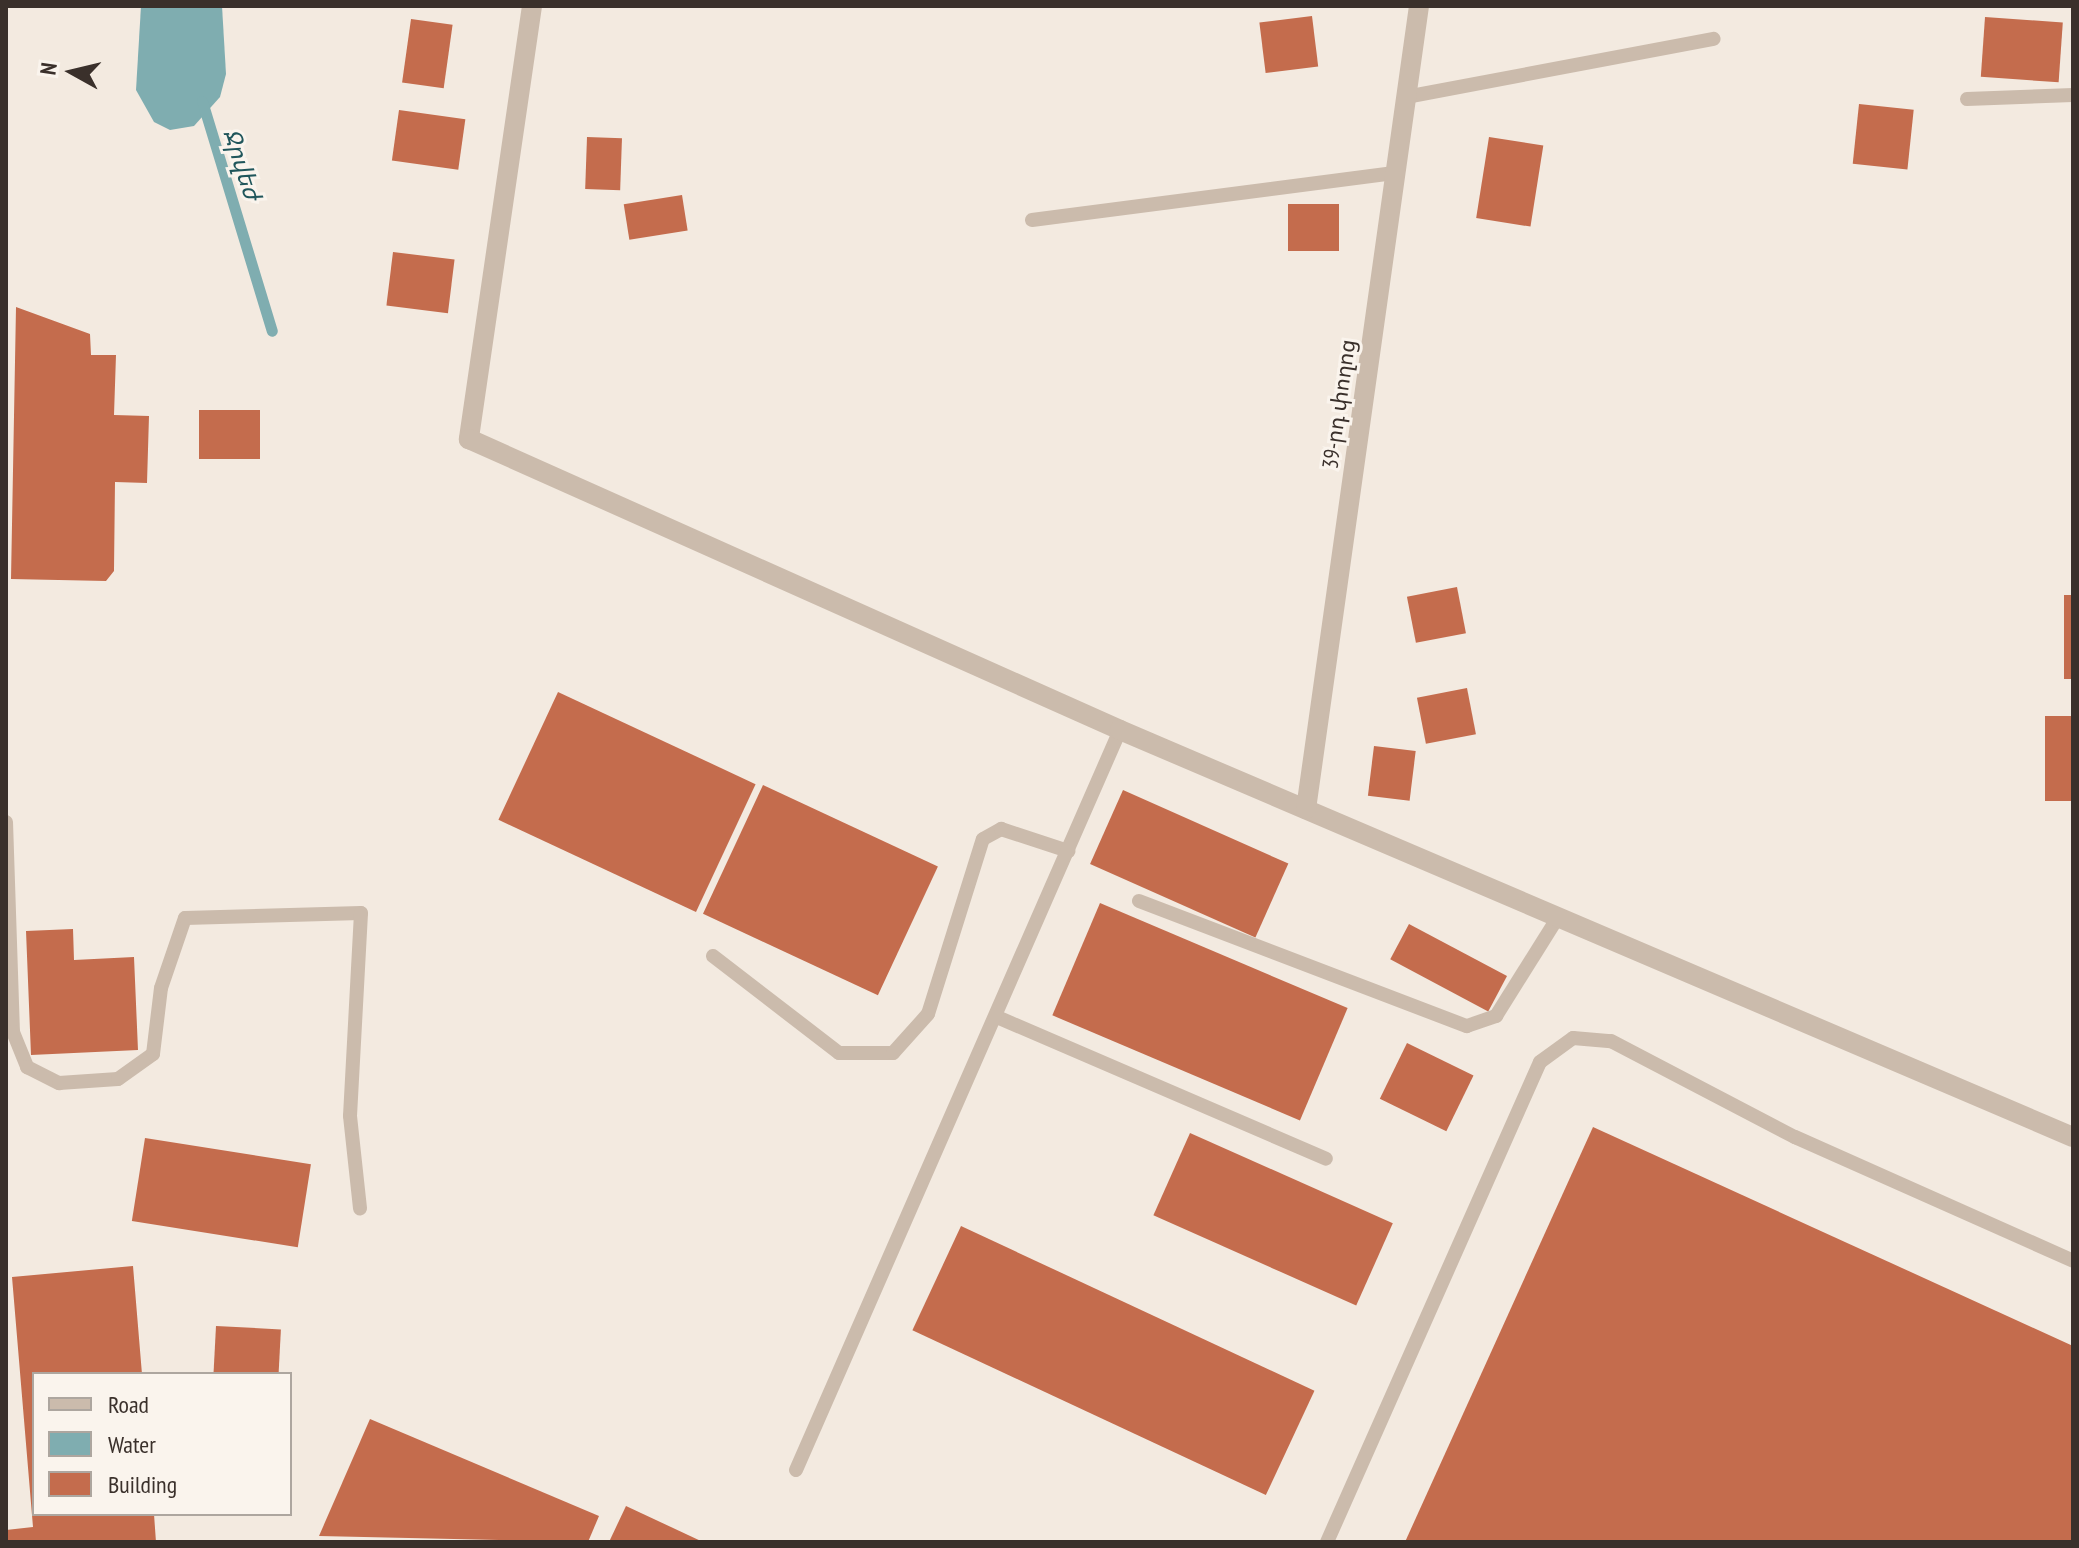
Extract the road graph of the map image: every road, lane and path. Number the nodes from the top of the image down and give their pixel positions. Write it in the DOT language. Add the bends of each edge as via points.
graph roads {
  1 [pos="532,6"];
  2 [pos="1419,6"];
  3 [pos="1714,39"];
  4 [pos="2073,95"];
  5 [pos="1406,97"];
  6 [pos="1967,99"];
  7 [pos="1396,173"];
  8 [pos="1032,220"];
  9 [pos="1120,730"];
  10 [pos="1306,809"];
  11 [pos="6,815"];
  12 [pos="6,822"];
  13 [pos="1068,851"];
  14 [pos="1139,901"];
  15 [pos="1558,917"];
  16 [pos="713,956"];
  17 [pos="997,1017"];
  18 [pos="2073,1137"];
  19 [pos="1326,1159"];
  20 [pos="360,1208"];
  21 [pos="2073,1261"];
  22 [pos="796,1470"];
  23 [pos="1327,1542"];
  1 -- 9 [label="street" via="469,439"];
  2 -- 5 [label="street, 39-րդ փողոց"];
  3 -- 5 [label="lane"];
  4 -- 6 [label="lane"];
  5 -- 7 [label="street, 39-րդ փողոց"];
  7 -- 8 [label="lane"];
  7 -- 10 [label="street, 39-րդ փողոց"];
  9 -- 10 [label="street"];
  9 -- 13 [label="lane"];
  10 -- 15 [label="street"];
  11 -- 12 [label="lane"];
  12 -- 20 [label="lane" via="13,1032 27,1067 59,1083 118,1079 153,1054 161,988 185,918 361,913 350,1116"];
  13 -- 16 [label="lane" via="1001,829 983,839 928,1014 893,1053 839,1053"];
  13 -- 17 [label="lane"];
  14 -- 15 [label="lane" via="1467,1026 1496,1016"];
  15 -- 18 [label="street"];
  17 -- 19 [label="lane"];
  17 -- 22 [label="lane"];
  21 -- 23 [label="lane" via="1795,1137 1611,1041 1573,1038 1540,1062"];
}
